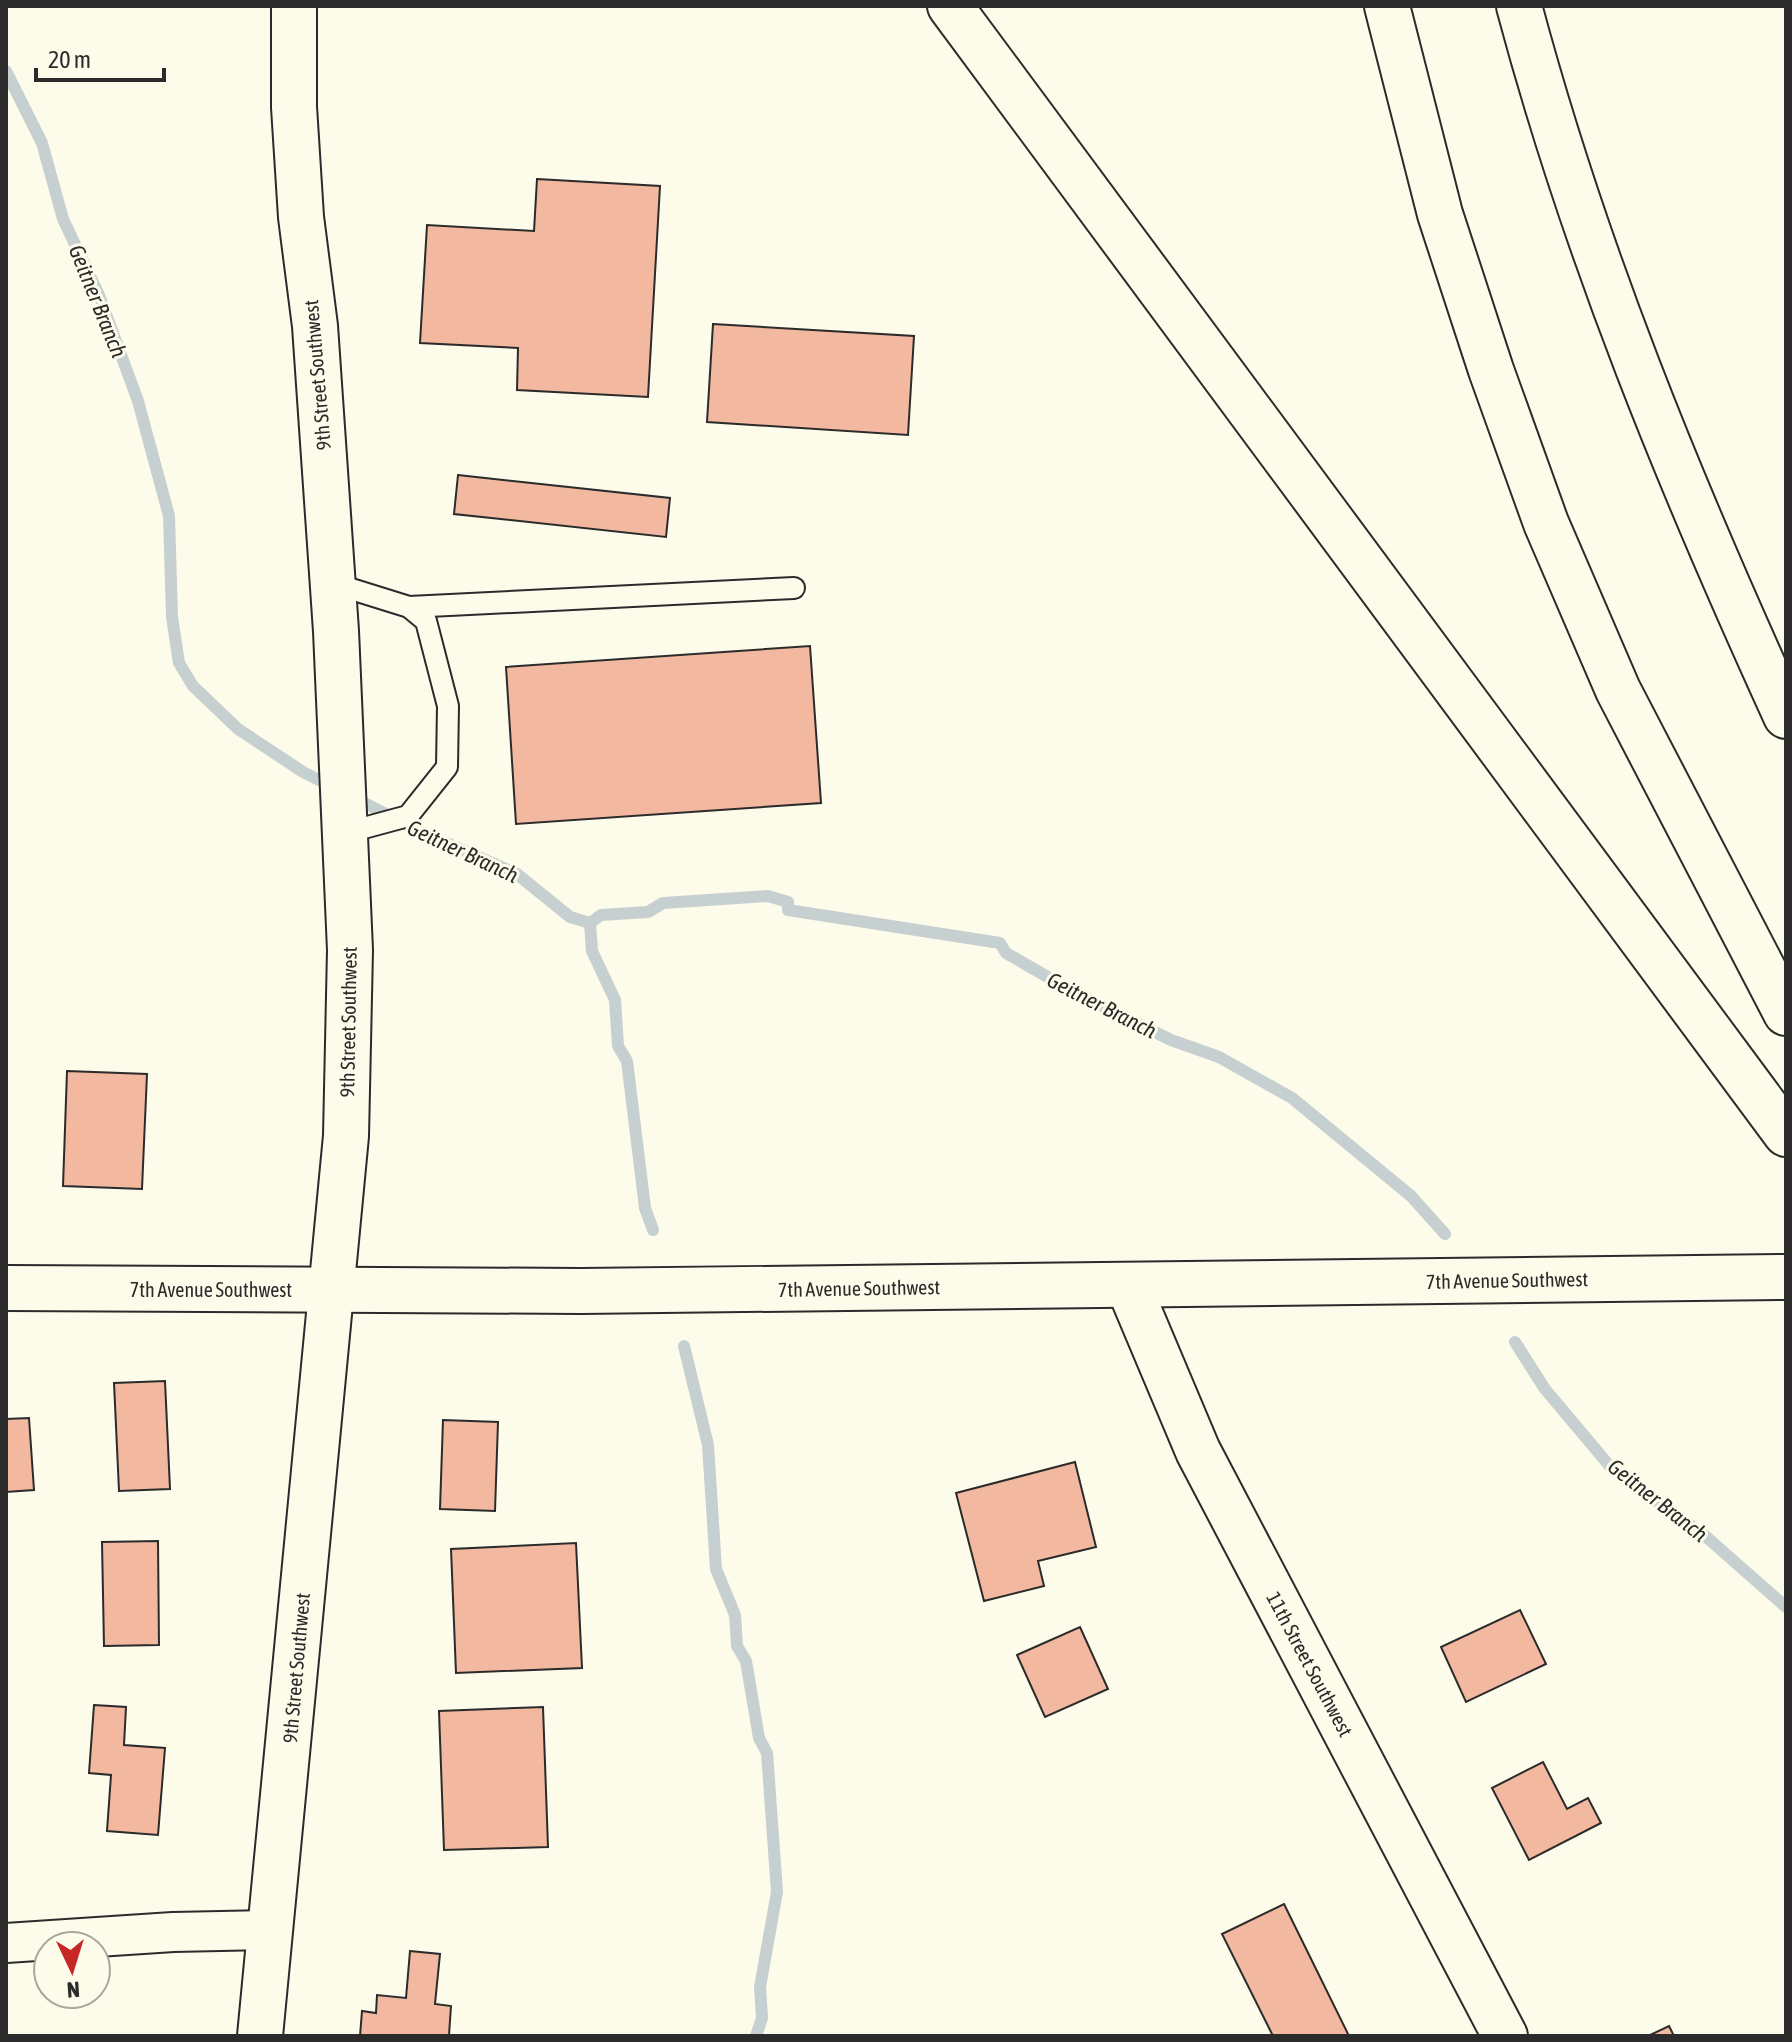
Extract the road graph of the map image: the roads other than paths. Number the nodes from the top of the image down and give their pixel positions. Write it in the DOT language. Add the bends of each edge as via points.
graph roads {
  1 [pos="294,6"];
  2 [pos="950,6"];
  3 [pos="1387,6"];
  4 [pos="1519,6"];
  5 [pos="332,583"];
  6 [pos="794,588"];
  7 [pos="409,607"];
  8 [pos="1786,716"];
  9 [pos="345,833"];
  10 [pos="1786,1013"];
  11 [pos="1786,1134"];
  12 [pos="1786,1277"];
  13 [pos="1128,1285"];
  14 [pos="6,1288"];
  15 [pos="332,1290"];
  16 [pos="271,1930"];
  17 [pos="6,1943"];
  18 [pos="260,2036"];
  19 [pos="1505,2036"];
  1 -- 5 [label="main road, 9th Street Southwest" via="301,217 315,326"];
  2 -- 11 [label="main road"];
  3 -- 10 [label="main road" via="1440,214 1546,523 1618,690"];
  4 -- 8 [label="main road" via="1598,264 1640,377"];
  5 -- 7 [label="lane"];
  5 -- 9 [label="main road, 9th Street Southwest"];
  6 -- 7 [label="lane"];
  7 -- 9 [label="lane" via="426,621 448,706 447,767 408,816"];
  9 -- 15 [label="main road, 9th Street Southwest" via="350,950 346,1136"];
  12 -- 13 [label="main road, 7th Avenue Southwest"];
  13 -- 15 [label="main road, 7th Avenue Southwest"];
  13 -- 19 [label="main road, 11th Street Southwest" via="1198,1451"];
  14 -- 15 [label="main road, 7th Avenue Southwest"];
  15 -- 16 [label="main road, 9th Street Southwest"];
  16 -- 17 [label="street"];
  16 -- 18 [label="main road, 9th Street Southwest"];
}
